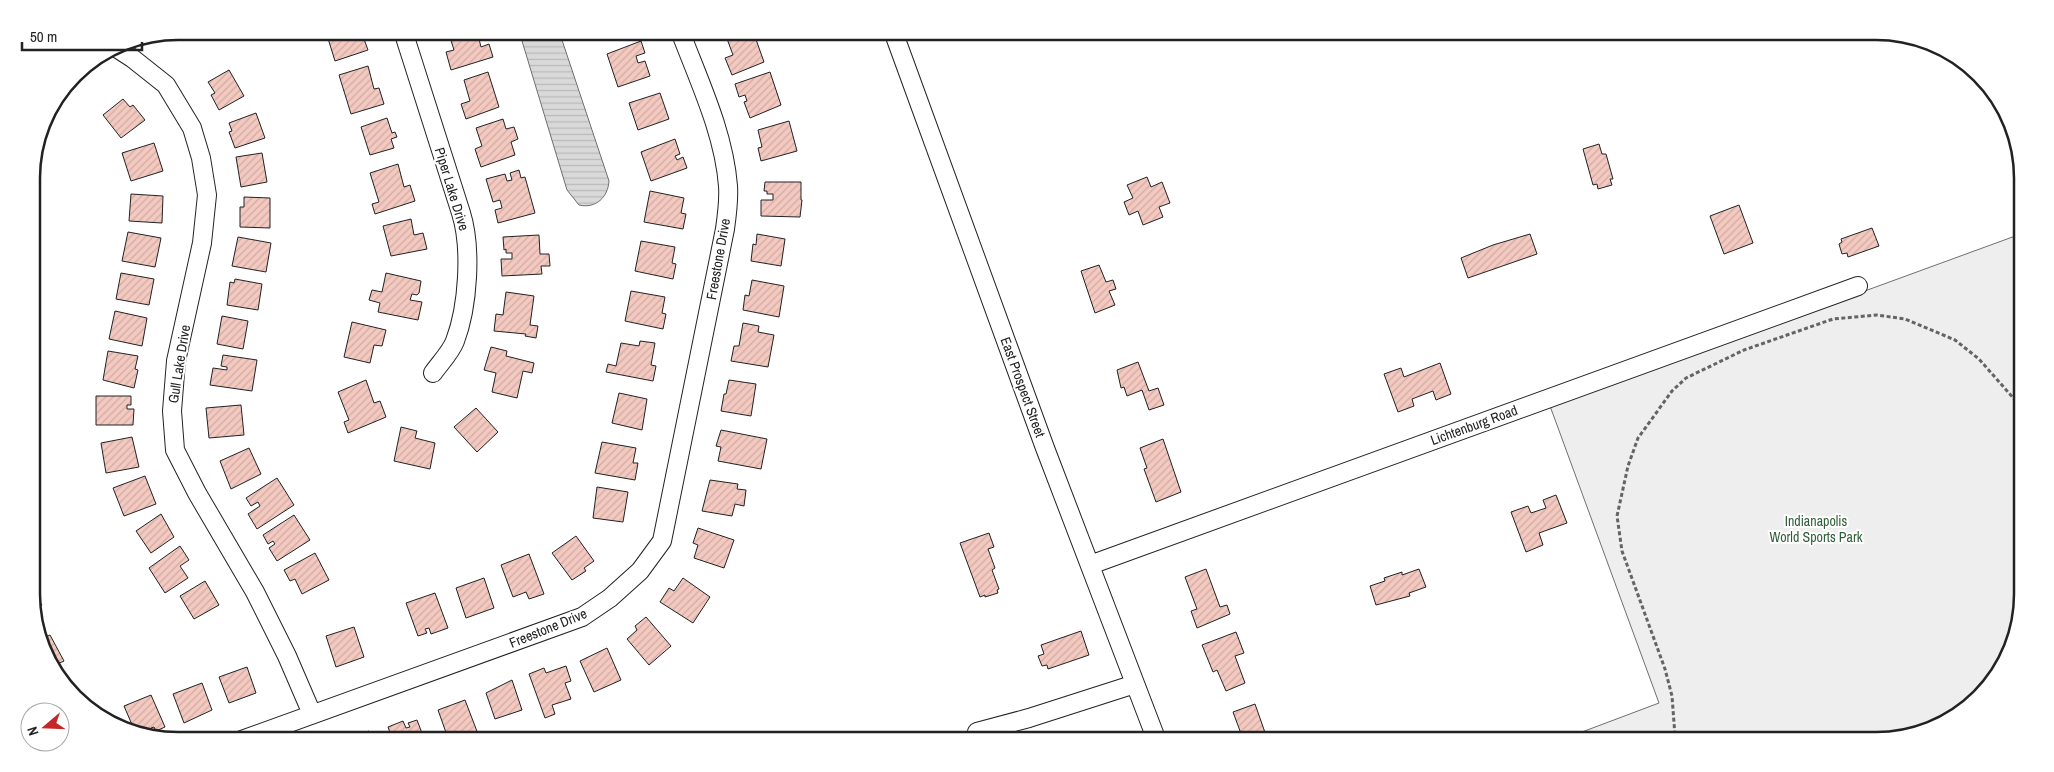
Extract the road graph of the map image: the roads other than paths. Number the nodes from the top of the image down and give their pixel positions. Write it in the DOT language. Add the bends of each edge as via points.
graph roads {
  1 [pos="406,40"];
  2 [pos="683,40"];
  3 [pos="896,40"];
  4 [pos="122,52"];
  5 [pos="1858,286"];
  6 [pos="433,373"];
  7 [pos="1090,565"];
  8 [pos="1135,684"];
  9 [pos="312,714"];
  10 [pos="263,732"];
  11 [pos="977,732"];
  12 [pos="1153,732"];
  1 -- 6 [label="street, Piper Lake Drive" via="466,236 466,307 454,343"];
  2 -- 9 [label="street, Freestone Drive" via="718,132 728,186 725,229 662,541 640,571 610,598 582,617"];
  3 -- 7 [label="street, East Prospect Street"];
  4 -- 9 [label="street, Gull Lake Drive" via="166,85 192,128 202,158 207,195 202,243 176,361 172,411 175,450 254,592"];
  5 -- 7 [label="street, Lichtenburg Road"];
  7 -- 8 [label="street, East Prospect Street"];
  8 -- 11 [label="street"];
  8 -- 12 [label="street, East Prospect Street"];
  9 -- 10 [label="street, Freestone Drive"];
}
